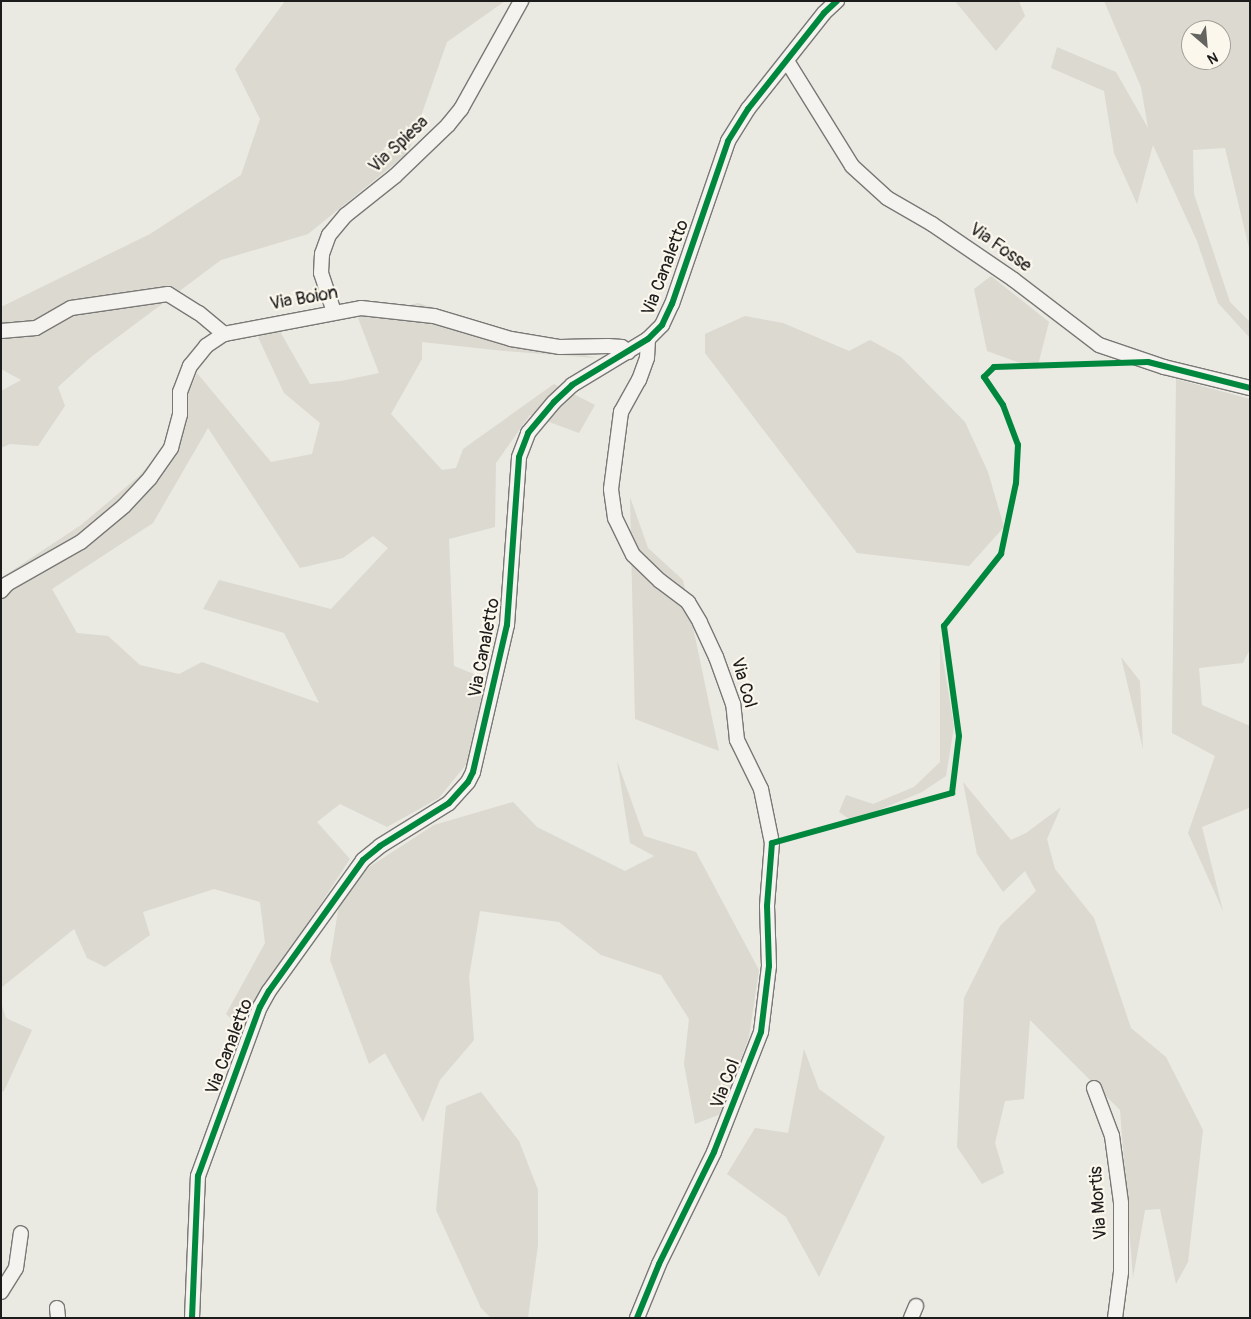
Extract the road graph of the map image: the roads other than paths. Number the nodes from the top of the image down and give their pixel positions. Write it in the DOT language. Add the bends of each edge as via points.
graph roads {
  1 [pos="521,1"];
  2 [pos="837,1"];
  3 [pos="787,61"];
  4 [pos="334,312"];
  5 [pos="1,331"];
  6 [pos="224,334"];
  7 [pos="648,339"];
  8 [pos="628,352"];
  9 [pos="1250,388"];
  10 [pos="1,591"];
  11 [pos="1094,1088"];
  12 [pos="21,1234"];
  13 [pos="1,1292"];
  14 [pos="192,1318"];
  15 [pos="637,1318"];
  16 [pos="1115,1318"];
  1 -- 4 [label="street, Via Spiesa" via="461,109 448,125 395,176 346,215 329,235 322,254 321,272"];
  2 -- 3 [label="street, Via Canaletto"];
  3 -- 7 [label="street, Via Canaletto" via="748,109 728,141 672,304 662,326"];
  3 -- 9 [label="street, Via Fosse" via="852,166 887,198 932,224 1014,280 1099,344 1164,367"];
  4 -- 6 [label="street, Via Boion"];
  4 -- 8 [label="street, Via Boion" via="361,308 434,316 511,339 560,346 622,347"];
  5 -- 6 [label="street" via="36,328 71,308 168,294 199,312"];
  6 -- 10 [label="street" via="206,346 190,366 180,392 180,414 171,448 150,478 124,506 81,542 7,584"];
  7 -- 8 [label="street, Via Canaletto"];
  7 -- 15 [label="street, Via Col" via="647,358 639,380 621,412 611,489 615,518 632,555 688,602 700,622 733,704 737,740 761,789 772,843 768,966 761,1032 714,1152 658,1264"];
  8 -- 14 [label="street, Via Canaletto" via="563,393 535,423 522,446 507,625 482,739 468,782 450,803 380,846 359,865 269,991 255,1017 198,1176"];
  11 -- 16 [label="street, Via Mortis" via="1112,1136 1121,1203 1121,1272"];
  12 -- 13 [label="street" via="16,1268"];
}
